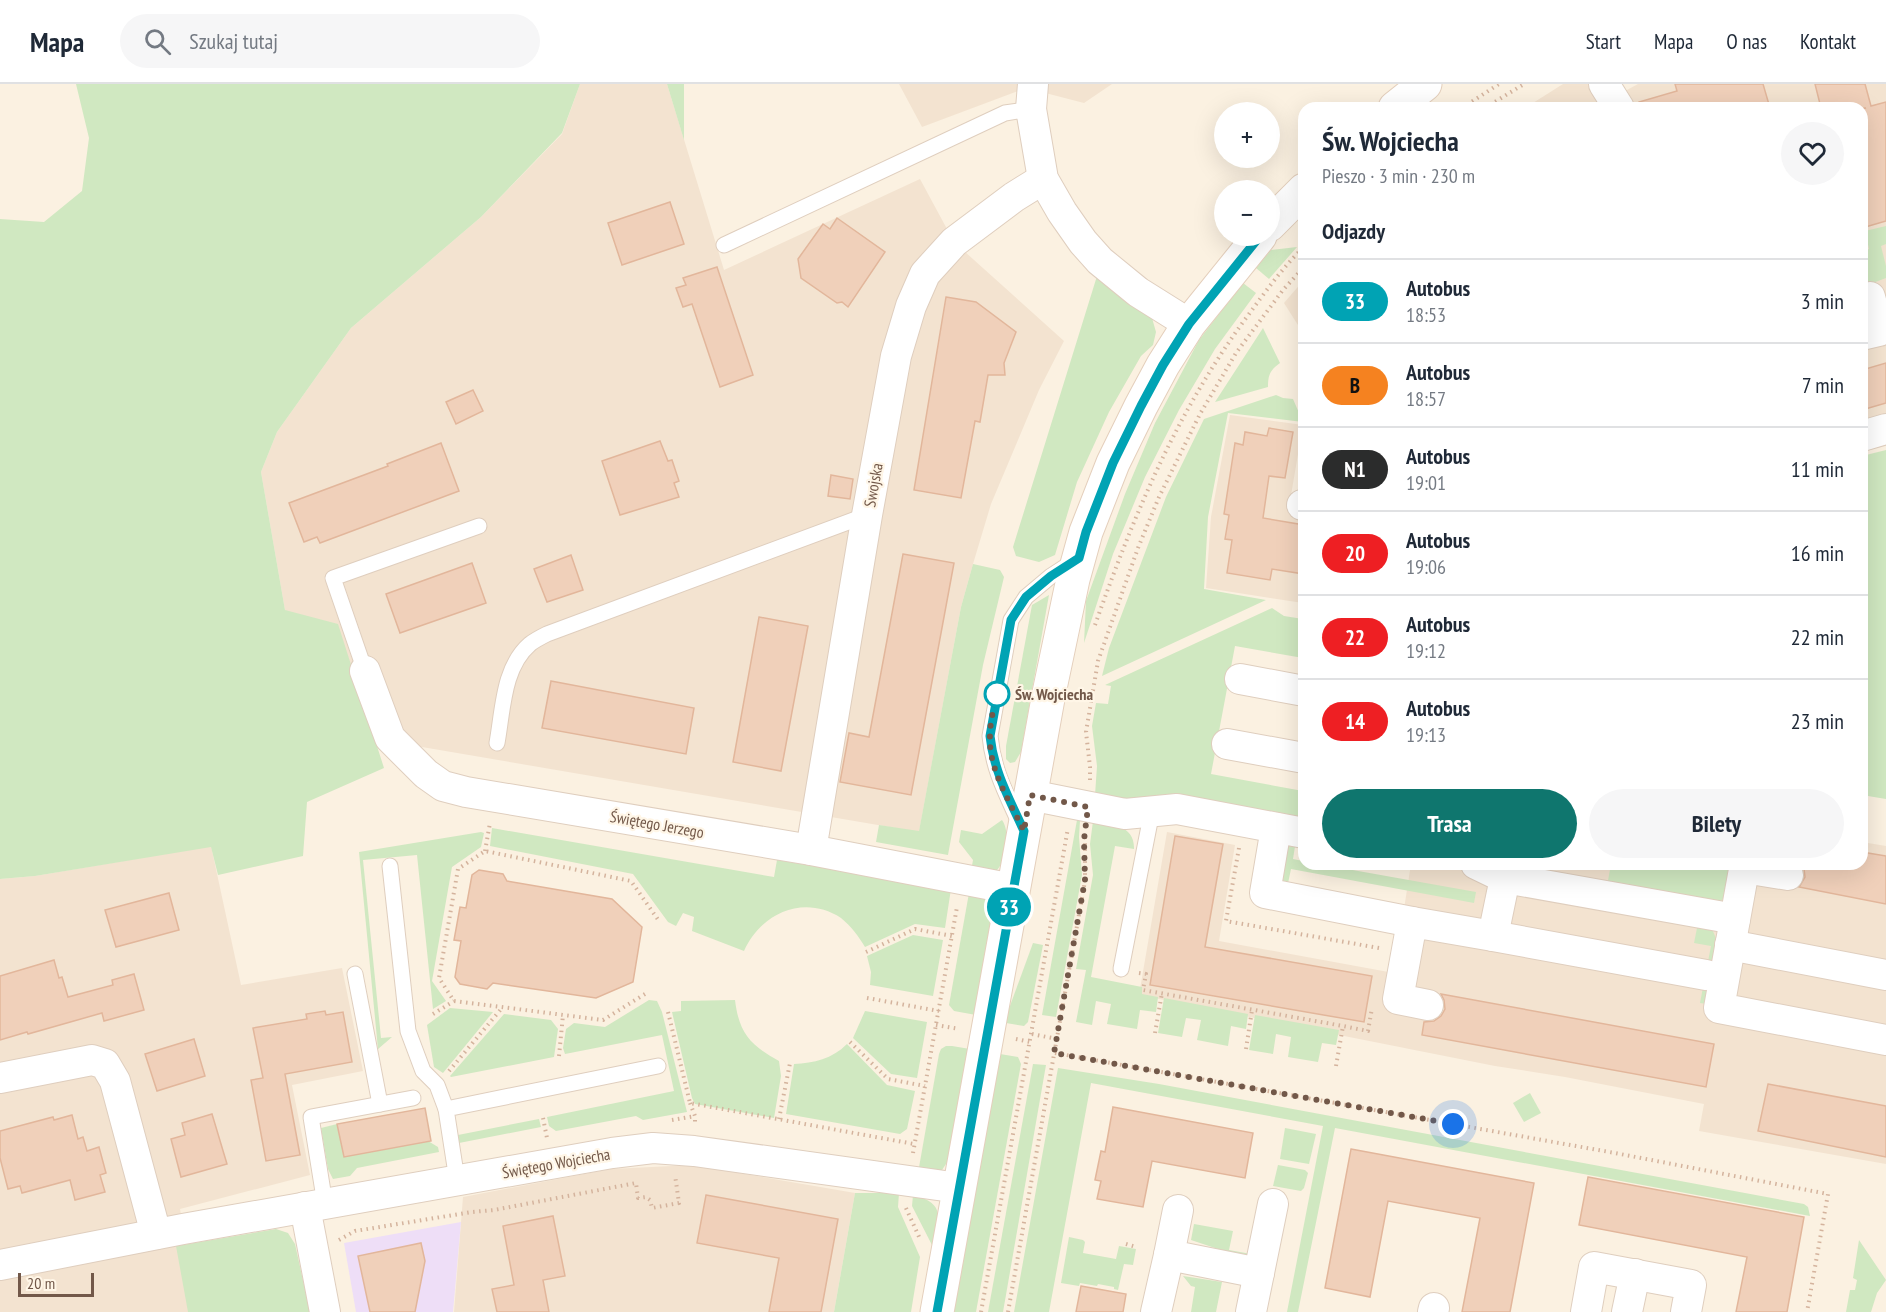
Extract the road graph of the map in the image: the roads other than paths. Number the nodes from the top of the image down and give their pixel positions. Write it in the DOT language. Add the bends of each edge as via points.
graph roads {
  1 [pos="1425,84"];
  2 [pos="1604,84"];
  3 [pos="1032,96"];
  4 [pos="1402,102"];
  5 [pos="1615,102"];
  6 [pos="1043,180"];
  7 [pos="1298,196"];
  8 [pos="1280,214"];
  9 [pos="724,245"];
  10 [pos="1252,246"];
  11 [pos="1870,297"];
  12 [pos="1189,324"];
  13 [pos="1868,334"];
  14 [pos="1886,429"];
  15 [pos="1868,434"];
  16 [pos="867,515"];
  17 [pos="479,526"];
  18 [pos="1079,558"];
  19 [pos="365,671"];
  20 [pos="1240,679"];
  21 [pos="1298,690"];
  22 [pos="497,743"];
  23 [pos="1227,744"];
  24 [pos="1298,757"];
  25 [pos="1030,795"];
  26 [pos="1152,811"];
  27 [pos="1024,831"];
  28 [pos="1290,831"];
  29 [pos="811,850"];
  30 [pos="390,867"];
  31 [pos="1488,870"];
  32 [pos="1744,870"];
  33 [pos="1764,870"];
  34 [pos="1788,875"];
  35 [pos="1504,878"];
  36 [pos="1013,889"];
  37 [pos="1412,922"];
  38 [pos="1732,932"];
  39 [pos="1493,936"];
  40 [pos="1121,969"];
  41 [pos="355,974"];
  42 [pos="1706,975"];
  43 [pos="1886,975"];
  44 [pos="1428,1005"];
  45 [pos="1886,1040"];
  46 [pos="658,1066"];
  47 [pos="0,1078"];
  48 [pos="413,1098"];
  49 [pos="380,1104"];
  50 [pos="446,1108"];
  51 [pos="458,1180"];
  52 [pos="959,1188"];
  53 [pos="1273,1204"];
  54 [pos="315,1205"];
  55 [pos="1178,1210"];
  56 [pos="156,1234"];
  57 [pos="1169,1255"];
  58 [pos="0,1265"];
  59 [pos="1259,1273"];
  60 [pos="1635,1274"];
  61 [pos="325,1312"];
  62 [pos="937,1312"];
  63 [pos="1156,1312"];
  64 [pos="1251,1312"];
  65 [pos="1586,1312"];
  66 [pos="1628,1312"];
  67 [pos="1686,1312"];
  1 -- 4 [label="street"];
  2 -- 5 [label="street"];
  3 -- 6 [label="street"];
  3 -- 9 [label="lane" via="1005,113"];
  6 -- 12 [label="street" via="1062,213 1100,261 1138,292"];
  6 -- 16 [label="street, Swojska" via="954,242 925,274 896,356"];
  7 -- 8 [label="street"];
  10 -- 12 [label="street"];
  11 -- 13 [label="street" via="1879,331"];
  12 -- 18 [label="street" via="1146,396 1113,463"];
  14 -- 15 [label="street"];
  16 -- 22 [label="lane" via="547,634 530,644 508,681"];
  16 -- 29 [label="street, Swojska"];
  17 -- 19 [label="lane" via="333,578"];
  18 -- 25 [label="street"];
  18 -- 27 [label="lane" via="1026,597 1011,620 990,736 997,773"];
  19 -- 29 [label="street, Świętego Jerzego" via="390,738 443,786"];
  20 -- 21 [label="street"];
  23 -- 24 [label="street"];
  25 -- 26 [label="street" via="1125,814"];
  25 -- 27 [label="street"];
  26 -- 28 [label="street" via="1177,809"];
  26 -- 40 [label="lane"];
  27 -- 36 [label="street"];
  28 -- 37 [label="street" via="1264,893"];
  29 -- 36 [label="street, Świętego Jerzego"];
  30 -- 50 [label="lane" via="408,1031 423,1071 437,1085"];
  31 -- 35 [label="street"];
  32 -- 38 [label="street"];
  33 -- 34 [label="street"];
  35 -- 38 [label="street"];
  35 -- 39 [label="street"];
  36 -- 52 [label="street"];
  37 -- 39 [label="street"];
  37 -- 44 [label="street" via="1398,999"];
  38 -- 43 [label="street"];
  38 -- 45 [label="street" via="1719,1008"];
  39 -- 42 [label="street"];
  41 -- 49 [label="lane"];
  46 -- 50 [label="lane"];
  47 -- 56 [label="street" via="92,1060 105,1064 116,1081"];
  48 -- 49 [label="lane"];
  49 -- 54 [label="lane" via="311,1117"];
  50 -- 51 [label="lane"];
  51 -- 52 [label="street, Świętego Wojciecha" via="652,1148"];
  51 -- 54 [label="street, Świętego Wojciecha"];
  52 -- 62 [label="street"];
  53 -- 59 [label="street"];
  54 -- 56 [label="street, Świętego Wojciecha"];
  54 -- 61 [label="street"];
  55 -- 57 [label="street"];
  56 -- 58 [label="street, Świętego Wojciecha"];
  57 -- 59 [label="street"];
  57 -- 63 [label="street"];
  59 -- 64 [label="street"];
  60 -- 65 [label="street" via="1594,1267"];
  60 -- 66 [label="street"];
  60 -- 67 [label="street" via="1691,1285"];
}
